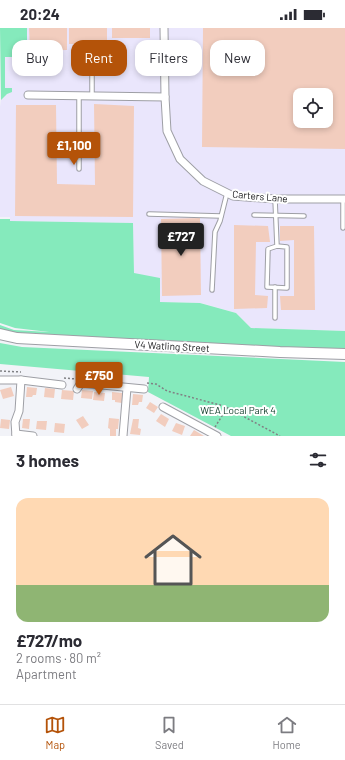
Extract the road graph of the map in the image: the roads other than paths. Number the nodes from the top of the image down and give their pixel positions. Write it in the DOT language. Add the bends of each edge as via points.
graph roads {
  1 [pos="164,28"];
  2 [pos="92,76"];
  3 [pos="28,95"];
  4 [pos="79,96"];
  5 [pos="92,96"];
  6 [pos="165,96"];
  7 [pos="79,169"];
  8 [pos="227,193"];
  9 [pos="344,199"];
  10 [pos="275,200"];
  11 [pos="149,214"];
  12 [pos="254,215"];
  13 [pos="221,216"];
  14 [pos="276,216"];
  15 [pos="304,216"];
  16 [pos="343,228"];
  17 [pos="276,246"];
  18 [pos="275,287"];
  19 [pos="212,290"];
  20 [pos="275,318"];
  21 [pos="0,334"];
  22 [pos="345,354"];
  23 [pos="0,380"];
  24 [pos="21,380"];
  25 [pos="62,385"];
  26 [pos="127,388"];
  27 [pos="77,389"];
  28 [pos="144,389"];
  29 [pos="163,408"];
  30 [pos="16,435"];
  31 [pos="212,435"];
  32 [pos="33,436"];
  33 [pos="123,436"];
  1 -- 6 [label="street, Carters Lane"];
  2 -- 5 [label="lane"];
  3 -- 4 [label="street"];
  4 -- 5 [label="street"];
  4 -- 7 [label="lane"];
  5 -- 6 [label="street"];
  6 -- 8 [label="street, Carters Lane" via="167,131 180,159 203,181"];
  8 -- 10 [label="street, Carters Lane" via="233,196"];
  8 -- 13 [label="lane"];
  9 -- 10 [label="street, Carters Lane"];
  9 -- 16 [label="lane"];
  10 -- 14 [label="lane"];
  11 -- 13 [label="lane"];
  12 -- 14 [label="lane"];
  13 -- 19 [label="lane" via="215,232"];
  14 -- 15 [label="lane"];
  14 -- 17 [label="lane"];
  17 -- 18 [label="lane" via="268,249 267,287"];
  17 -- 18 [label="lane" via="287,247 287,288"];
  18 -- 20 [label="lane"];
  21 -- 22 [label="street, V4 Watling Street" via="25,338"];
  23 -- 24 [label="street"];
  24 -- 25 [label="street"];
  24 -- 30 [label="street" via="19,411 15,422"];
  26 -- 27 [label="street" via="81,383"];
  26 -- 28 [label="street"];
  26 -- 33 [label="street"];
  29 -- 31 [label="street"];
  30 -- 32 [label="street"];
}
